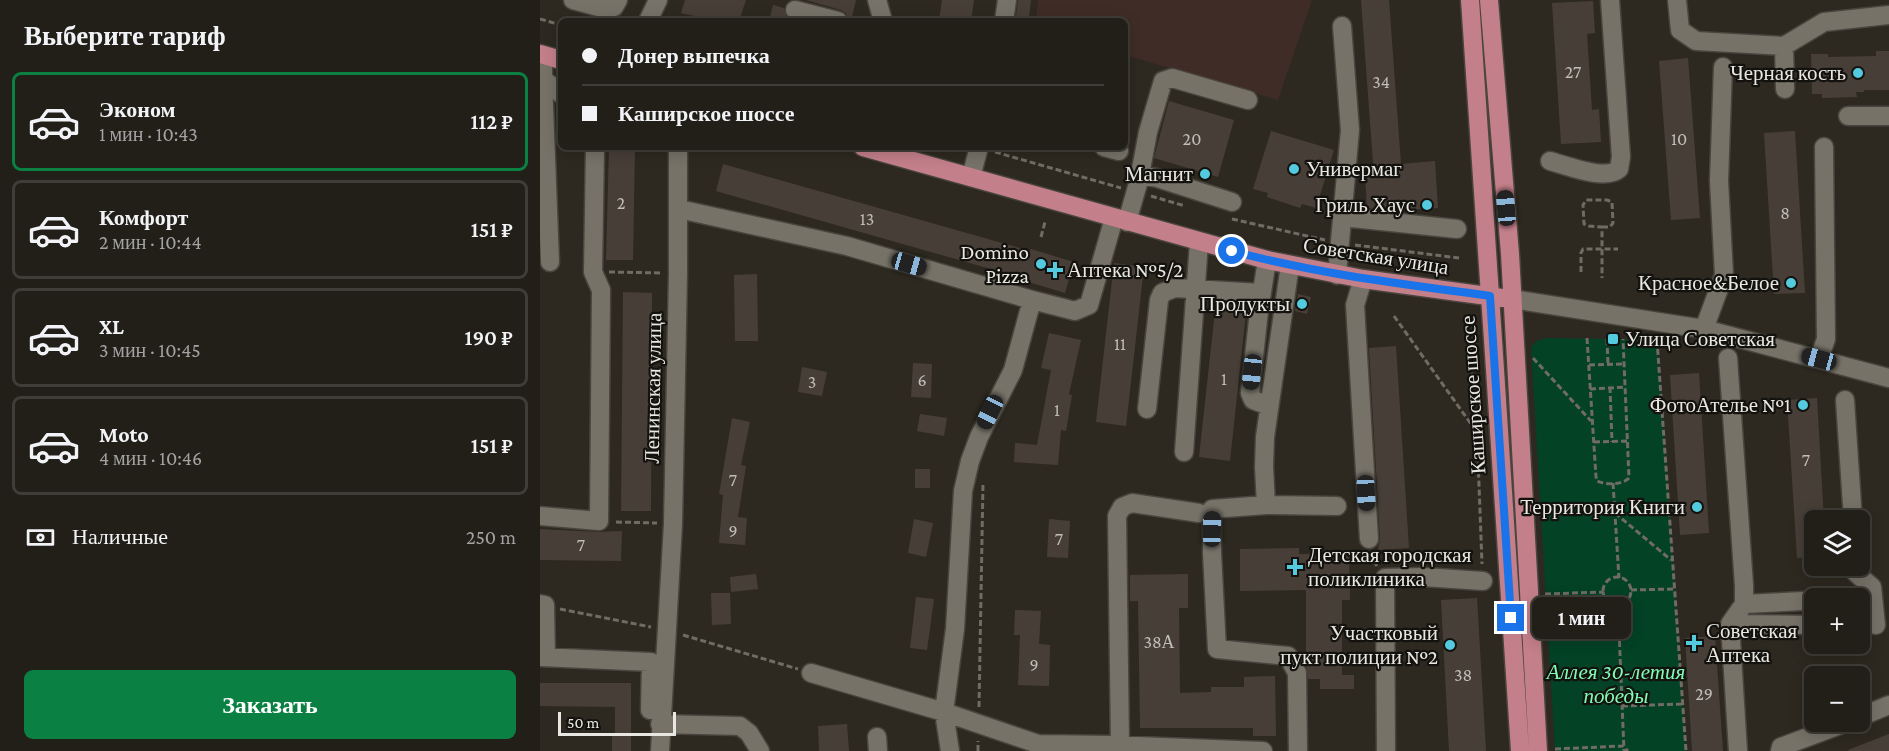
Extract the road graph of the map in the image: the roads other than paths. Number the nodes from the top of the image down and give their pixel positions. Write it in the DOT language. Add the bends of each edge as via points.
graph roads {
  1 [pos="573,0"];
  2 [pos="618,0"];
  3 [pos="657,0"];
  4 [pos="877,0"];
  5 [pos="1007,0"];
  6 [pos="1470,0"];
  7 [pos="1489,0"];
  8 [pos="1610,0"];
  9 [pos="1677,0"];
  10 [pos="795,10"];
  11 [pos="1889,15"];
  12 [pos="649,18"];
  13 [pos="826,18"];
  14 [pos="882,18"];
  15 [pos="1004,18"];
  16 [pos="1342,26"];
  17 [pos="1784,46"];
  18 [pos="542,55"];
  19 [pos="558,59"];
  20 [pos="1723,67"];
  21 [pos="543,79"];
  22 [pos="1785,90"];
  23 [pos="558,92"];
  24 [pos="1248,100"];
  25 [pos="1848,116"];
  26 [pos="1889,116"];
  27 [pos="1824,147"];
  28 [pos="595,150"];
  29 [pos="678,150"];
  30 [pos="874,150"];
  31 [pos="978,150"];
  32 [pos="1550,161"];
  33 [pos="970,177"];
  34 [pos="1138,183"];
  35 [pos="1232,202"];
  36 [pos="679,209"];
  37 [pos="1342,216"];
  38 [pos="1120,220"];
  39 [pos="1457,229"];
  40 [pos="1199,242"];
  41 [pos="1267,260"];
  42 [pos="550,262"];
  43 [pos="1290,266"];
  44 [pos="1337,275"];
  45 [pos="1363,279"];
  46 [pos="1195,289"];
  47 [pos="1261,293"];
  48 [pos="1490,296"];
  49 [pos="1512,299"];
  50 [pos="1032,300"];
  51 [pos="1704,328"];
  52 [pos="1728,358"];
  53 [pos="1819,359"];
  54 [pos="1889,378"];
  55 [pos="1845,400"];
  56 [pos="1269,406"];
  57 [pos="1148,409"];
  58 [pos="1184,452"];
  59 [pos="1266,505"];
  60 [pos="1337,506"];
  61 [pos="1852,510"];
  62 [pos="1199,513"];
  63 [pos="540,516"];
  64 [pos="1369,540"];
  65 [pos="1860,576"];
  66 [pos="1483,580"];
  67 [pos="1804,601"];
  68 [pos="1744,604"];
  69 [pos="542,605"];
  70 [pos="1730,624"];
  71 [pos="1804,625"];
  72 [pos="1875,625"];
  73 [pos="543,657"];
  74 [pos="811,673"];
  75 [pos="1889,705"];
  76 [pos="944,712"];
  77 [pos="1870,713"];
  78 [pos="660,724"];
  79 [pos="1821,732"];
  80 [pos="1115,747"];
  81 [pos="1038,748"];
  82 [pos="1546,750"];
  83 [pos="649,751"];
  84 [pos="660,751"];
  85 [pos="760,751"];
  86 [pos="950,751"];
  87 [pos="1263,751"];
  88 [pos="1298,751"];
  89 [pos="1386,751"];
  90 [pos="1520,751"];
  91 [pos="1738,751"];
  92 [pos="1780,751"];
  1 -- 2 [label="street" via="606,9 614,7"];
  3 -- 12 [label="street"];
  4 -- 14 [label="street"];
  5 -- 15 [label="street"];
  6 -- 48 [label="main road, Каширское шоссе"];
  7 -- 49 [label="main road, Каширское шоссе"];
  8 -- 32 [label="street" via="1619,169 1604,175"];
  9 -- 17 [label="street" via="1680,30 1696,40"];
  10 -- 13 [label="street"];
  11 -- 17 [label="street" via="1824,22"];
  16 -- 37 [label="street" via="1350,120"];
  17 -- 22 [label="street"];
  18 -- 19 [label="main road"];
  18 -- 21 [label="street"];
  20 -- 51 [label="street" via="1719,181 1724,275"];
  21 -- 23 [label="street"];
  21 -- 42 [label="street"];
  24 -- 34 [label="street" via="1165,79 1148,132"];
  25 -- 26 [label="street"];
  27 -- 53 [label="street" via="1826,339"];
  28 -- 63 [label="street" via="593,272 601,290 599,521"];
  29 -- 36 [label="street, Ленинская улица"];
  30 -- 33 [label="main road, Советская улица"];
  31 -- 33 [label="street"];
  33 -- 38 [label="main road, Советская улица"];
  34 -- 35 [label="street" via="1157,178"];
  34 -- 38 [label="street"];
  36 -- 50 [label="street" via="847,246"];
  36 -- 78 [label="street, Ленинская улица" via="673,524"];
  37 -- 39 [label="street"];
  37 -- 44 [label="street"];
  38 -- 40 [label="main road, Советская улица"];
  38 -- 50 [label="street" via="1089,305 1075,311"];
  40 -- 41 [label="main road, Советская улица"];
  40 -- 46 [label="street"];
  41 -- 43 [label="main road, Советская улица"];
  41 -- 47 [label="street"];
  43 -- 44 [label="main road, Советская улица"];
  43 -- 56 [label="street"];
  44 -- 45 [label="main road, Советская улица"];
  45 -- 48 [label="main road, Советская улица"];
  45 -- 64 [label="street" via="1355,305"];
  46 -- 47 [label="street"];
  46 -- 57 [label="street" via="1170,289 1160,296"];
  46 -- 58 [label="street"];
  47 -- 56 [label="street" via="1250,395"];
  48 -- 49 [label="main road, Советская улица"];
  48 -- 90 [label="main road, Каширское шоссе"];
  49 -- 51 [label="street, Советская улица"];
  49 -- 82 [label="main road, Каширское шоссе"];
  50 -- 76 [label="street" via="1013,370 979,437 965,484 955,629"];
  51 -- 53 [label="street, Советская улица"];
  52 -- 68 [label="street"];
  53 -- 54 [label="street, Советская улица"];
  55 -- 61 [label="street"];
  56 -- 59 [label="street" via="1264,457"];
  59 -- 60 [label="street"];
  59 -- 88 [label="street" via="1212,509 1217,649 1288,656 1296,673"];
  62 -- 80 [label="street" via="1132,503 1122,507 1117,516"];
  65 -- 72 [label="street" via="1872,586"];
  66 -- 89 [label="street" via="1385,578"];
  67 -- 68 [label="street"];
  68 -- 70 [label="street"];
  69 -- 73 [label="street"];
  70 -- 71 [label="street"];
  70 -- 91 [label="street"];
  73 -- 83 [label="street" via="651,662"];
  74 -- 76 [label="street"];
  75 -- 77 [label="street"];
  76 -- 81 [label="street"];
  76 -- 86 [label="street"];
  78 -- 84 [label="street, Ленинская улица"];
  78 -- 85 [label="street" via="740,726 749,732"];
  79 -- 92 [label="street" via="1781,747"];
  80 -- 81 [label="street"];
  80 -- 87 [label="street"];
}
